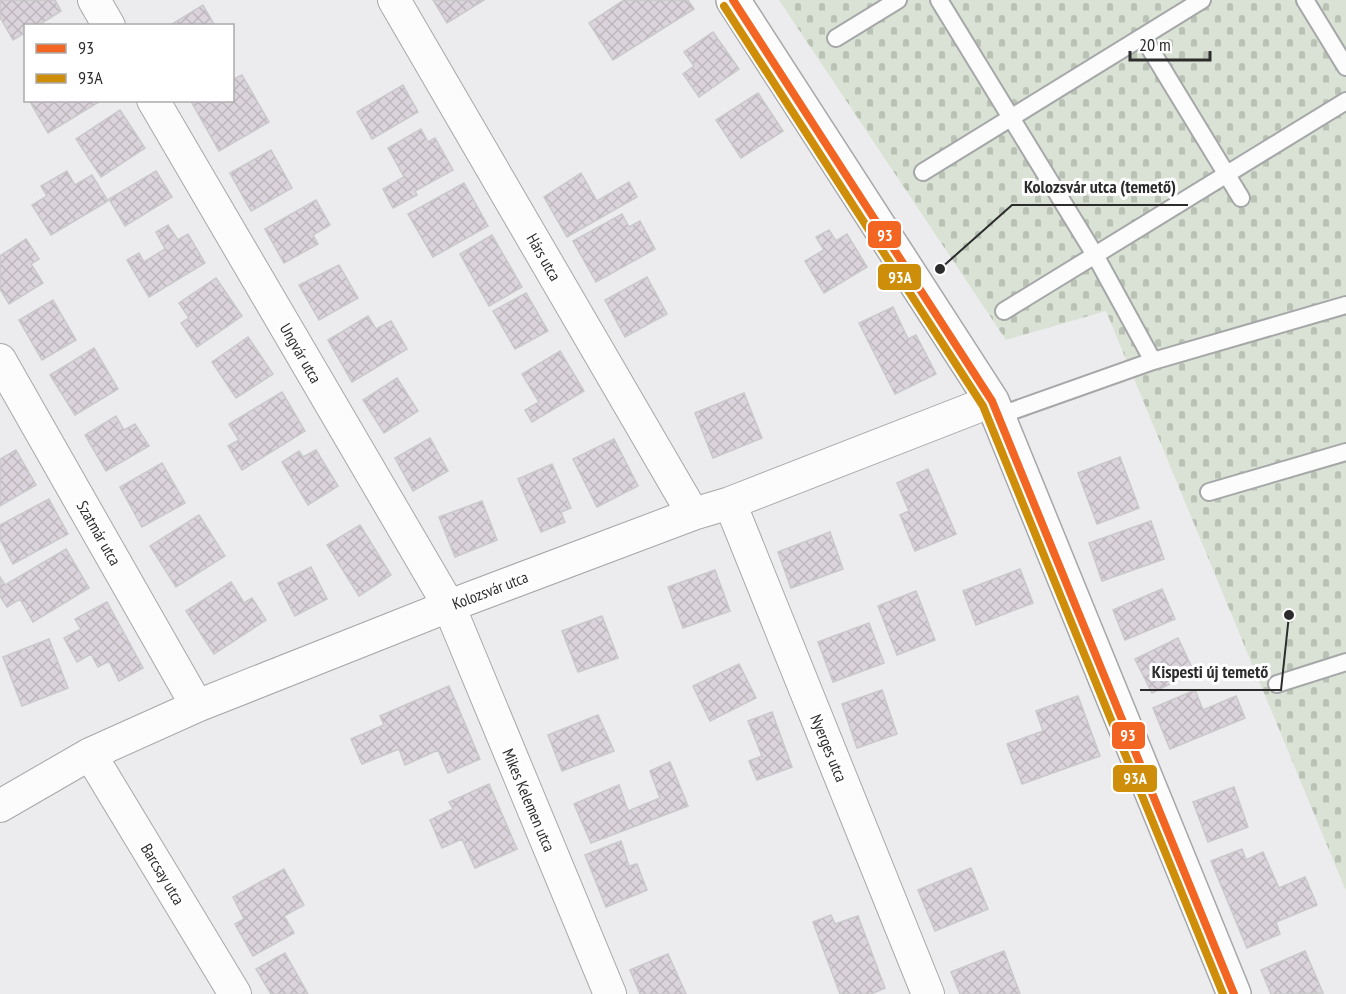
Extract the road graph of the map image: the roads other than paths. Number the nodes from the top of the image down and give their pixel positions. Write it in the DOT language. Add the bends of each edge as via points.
graph roads {
  1 [pos="94,0"];
  2 [pos="394,0"];
  3 [pos="733,0"];
  4 [pos="898,0"];
  5 [pos="939,0"];
  6 [pos="1202,0"];
  7 [pos="1305,0"];
  8 [pos="108,24"];
  9 [pos="1143,37"];
  10 [pos="836,38"];
  11 [pos="1346,67"];
  12 [pos="1346,101"];
  13 [pos="154,102"];
  14 [pos="1011,118"];
  15 [pos="923,172"];
  16 [pos="1226,174"];
  17 [pos="1241,198"];
  18 [pos="1095,255"];
  19 [pos="1346,305"];
  20 [pos="1004,311"];
  21 [pos="0,360"];
  22 [pos="1153,361"];
  23 [pos="995,409"];
  24 [pos="1346,452"];
  25 [pos="1209,492"];
  26 [pos="729,502"];
  27 [pos="693,514"];
  28 [pos="448,606"];
  29 [pos="1346,662"];
  30 [pos="1277,684"];
  31 [pos="197,706"];
  32 [pos="90,754"];
  33 [pos="0,806"];
  34 [pos="235,994"];
  35 [pos="610,994"];
  36 [pos="928,994"];
  37 [pos="1234,994"];
  1 -- 8 [label="street"];
  2 -- 27 [label="street, Hárs utca"];
  3 -- 23 [label="street"];
  4 -- 10 [label="lane"];
  5 -- 14 [label="lane"];
  6 -- 9 [label="lane"];
  7 -- 11 [label="lane"];
  9 -- 14 [label="lane"];
  9 -- 16 [label="lane"];
  12 -- 16 [label="lane"];
  13 -- 28 [label="street, Ungvár utca"];
  14 -- 15 [label="lane"];
  14 -- 18 [label="lane"];
  16 -- 17 [label="lane"];
  16 -- 18 [label="lane"];
  18 -- 20 [label="lane"];
  18 -- 22 [label="lane"];
  19 -- 22 [label="lane"];
  21 -- 31 [label="street, Szatmár utca"];
  22 -- 23 [label="lane"];
  23 -- 26 [label="street, Kolozsvár utca"];
  23 -- 37 [label="street"];
  24 -- 25 [label="lane"];
  26 -- 27 [label="street, Kolozsvár utca"];
  26 -- 36 [label="street, Nyerges utca"];
  27 -- 28 [label="street, Kolozsvár utca"];
  28 -- 31 [label="street, Kolozsvár utca"];
  28 -- 35 [label="street, Mikes Kelemen utca"];
  29 -- 30 [label="lane"];
  31 -- 32 [label="street, Kolozsvár utca"];
  32 -- 33 [label="street, Kolozsvár utca"];
  32 -- 34 [label="street, Barcsay utca"];
}
